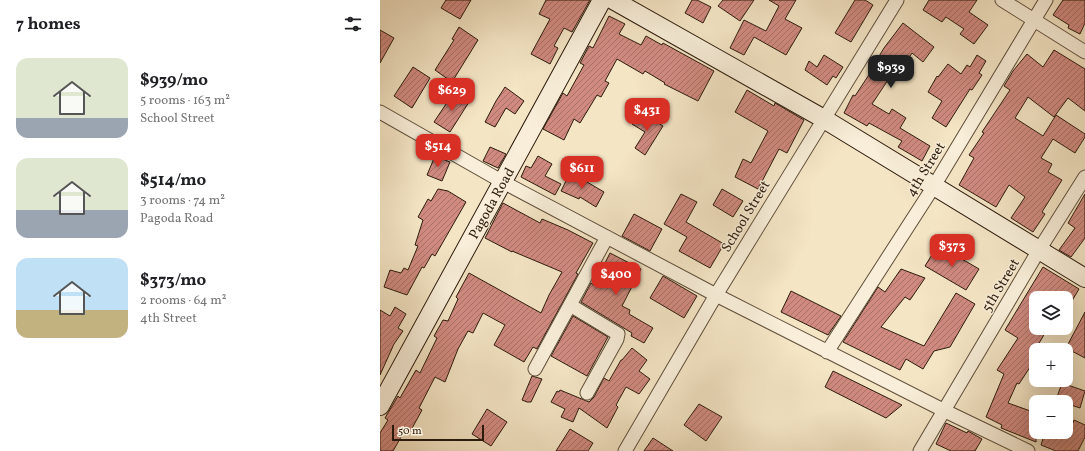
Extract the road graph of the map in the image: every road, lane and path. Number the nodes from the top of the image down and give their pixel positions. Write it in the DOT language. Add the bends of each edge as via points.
graph roads {
  1 [pos="602,0"];
  2 [pos="613,0"];
  3 [pos="897,0"];
  4 [pos="1002,0"];
  5 [pos="1046,0"];
  6 [pos="1034,20"];
  7 [pos="1085,52"];
  8 [pos="380,112"];
  9 [pos="824,119"];
  10 [pos="1085,177"];
  11 [pos="503,182"];
  12 [pos="934,186"];
  13 [pos="607,237"];
  14 [pos="1039,250"];
  15 [pos="1085,278"];
  16 [pos="716,295"];
  17 [pos="570,306"];
  18 [pos="827,352"];
  19 [pos="536,369"];
  20 [pos="587,393"];
  21 [pos="380,406"];
  22 [pos="945,411"];
  23 [pos="625,451"];
  24 [pos="920,451"];
  25 [pos="1028,451"];
  1 -- 11 [label="main road, Pagoda Road"];
  2 -- 9 [label="main road"];
  3 -- 9 [label="street, School Street"];
  4 -- 6 [label="street"];
  5 -- 6 [label="street, 4th Street"];
  6 -- 7 [label="street"];
  6 -- 12 [label="street, 4th Street"];
  8 -- 11 [label="street"];
  9 -- 12 [label="main road"];
  9 -- 16 [label="street, School Street"];
  10 -- 14 [label="street, 5th Street"];
  11 -- 13 [label="street"];
  11 -- 21 [label="main road, Pagoda Road"];
  12 -- 14 [label="main road"];
  12 -- 18 [label="street, 4th Street"];
  13 -- 16 [label="street"];
  13 -- 17 [label="street"];
  14 -- 15 [label="main road"];
  14 -- 22 [label="street, 5th Street"];
  16 -- 18 [label="street"];
  16 -- 23 [label="street, School Street"];
  17 -- 19 [label="street"];
  17 -- 20 [label="street" via="618,334"];
  18 -- 22 [label="street"];
  22 -- 24 [label="street, 5th Street"];
  22 -- 25 [label="street"];
}
